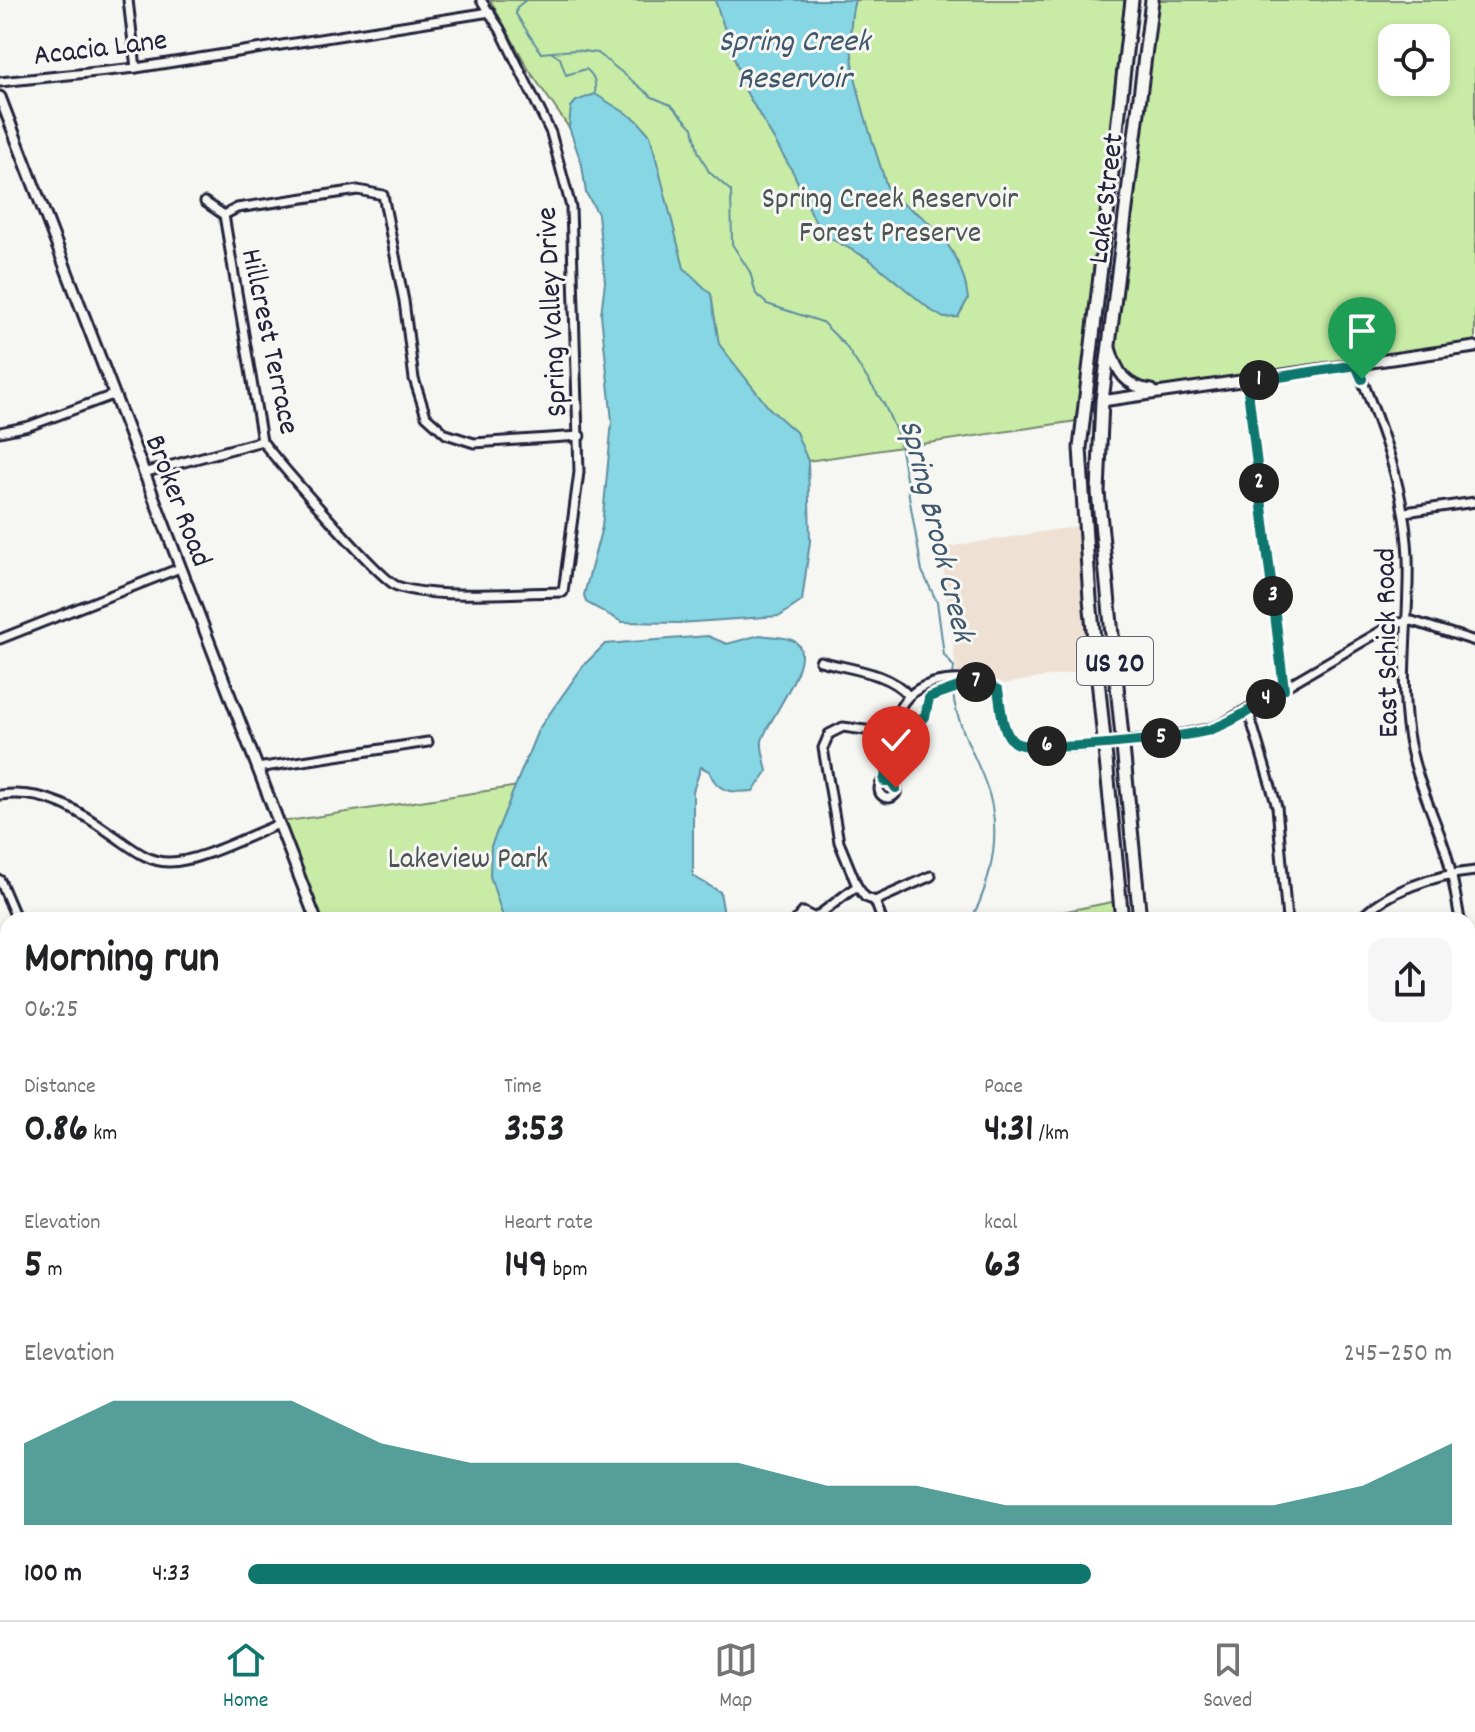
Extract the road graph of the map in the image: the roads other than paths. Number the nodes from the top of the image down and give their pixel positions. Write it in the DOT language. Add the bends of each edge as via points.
graph roads {
  1 [pos="128,0"];
  2 [pos="481,0"];
  3 [pos="1132,0"];
  4 [pos="1152,0"];
  5 [pos="490,12"];
  6 [pos="136,68"];
  7 [pos="0,82"];
  8 [pos="0,97"];
  9 [pos="205,202"];
  10 [pos="224,215"];
  11 [pos="1109,346"];
  12 [pos="1475,347"];
  13 [pos="1356,365"];
  14 [pos="1247,382"];
  15 [pos="1167,390"];
  16 [pos="113,395"];
  17 [pos="1086,397"];
  18 [pos="1102,401"];
  19 [pos="0,432"];
  20 [pos="580,436"];
  21 [pos="262,441"];
  22 [pos="143,473"];
  23 [pos="1475,502"];
  24 [pos="1405,512"];
  25 [pos="180,568"];
  26 [pos="563,592"];
  27 [pos="1405,621"];
  28 [pos="0,639"];
  29 [pos="1475,641"];
  30 [pos="820,661"];
  31 [pos="973,682"];
  32 [pos="1284,689"];
  33 [pos="908,695"];
  34 [pos="1248,710"];
  35 [pos="901,718"];
  36 [pos="894,734"];
  37 [pos="428,742"];
  38 [pos="1123,742"];
  39 [pos="1104,743"];
  40 [pos="257,768"];
  41 [pos="884,781"];
  42 [pos="0,795"];
  43 [pos="279,824"];
  44 [pos="1475,871"];
  45 [pos="1451,874"];
  46 [pos="931,876"];
  47 [pos="0,880"];
  48 [pos="857,886"];
  49 [pos="875,901"];
  50 [pos="14,912"];
  51 [pos="313,912"];
  52 [pos="821,912"];
  53 [pos="879,912"];
  54 [pos="1121,912"];
  55 [pos="1139,912"];
  56 [pos="1286,912"];
  57 [pos="1370,912"];
  58 [pos="1458,912"];
  1 -- 6 [label="street"];
  2 -- 5 [label="street, Spring Valley Drive"];
  3 -- 17 [label="main road, Lake Street / US 20"];
  4 -- 11 [label="main road, Lake Street / US 20"];
  5 -- 6 [label="street, Acacia Lane"];
  5 -- 20 [label="street, Spring Valley Drive" via="551,133 568,188"];
  6 -- 7 [label="street, Acacia Lane"];
  8 -- 16 [label="street, Broker Road"];
  9 -- 10 [label="street"];
  10 -- 20 [label="street" via="237,208 358,190 383,195 418,395 431,421 446,434 483,444"];
  10 -- 21 [label="street, Hillcrest Terrace"];
  11 -- 15 [label="street" via="1116,369 1132,386"];
  11 -- 18 [label="main road, Lake Street / US 20"];
  12 -- 13 [label="street"];
  13 -- 14 [label="street"];
  13 -- 24 [label="street, East Schick Road" via="1383,429"];
  14 -- 15 [label="street"];
  14 -- 32 [label="street"];
  15 -- 18 [label="street"];
  16 -- 19 [label="street"];
  16 -- 22 [label="street, Broker Road"];
  17 -- 18 [label="main road"];
  17 -- 39 [label="main road, US 20" via="1081,495"];
  18 -- 38 [label="main road, US 20" via="1098,492"];
  20 -- 26 [label="street, Spring Valley Drive"];
  21 -- 22 [label="street"];
  21 -- 26 [label="street, Hillcrest Terrace" via="394,585 435,591"];
  22 -- 25 [label="street, Broker Road"];
  23 -- 24 [label="street"];
  24 -- 27 [label="street, East Schick Road"];
  25 -- 28 [label="street"];
  25 -- 40 [label="street, Broker Road"];
  27 -- 29 [label="street"];
  27 -- 32 [label="street"];
  27 -- 45 [label="street, East Schick Road" via="1403,684 1410,746"];
  30 -- 33 [label="street" via="885,679"];
  31 -- 33 [label="street" via="957,679"];
  31 -- 35 [label="street" via="929,698 925,717 910,722"];
  31 -- 39 [label="street" via="998,690 1006,732 1014,743"];
  32 -- 34 [label="street"];
  33 -- 35 [label="street"];
  34 -- 38 [label="street" via="1208,730"];
  34 -- 56 [label="street" via="1277,807"];
  35 -- 36 [label="street"];
  36 -- 41 [label="street"];
  36 -- 48 [label="street" via="843,727 829,734 823,748 839,842"];
  37 -- 40 [label="street"];
  38 -- 39 [label="street"];
  38 -- 55 [label="main road, US 20"];
  39 -- 54 [label="main road, US 20"];
  40 -- 43 [label="street, Broker Road"];
  42 -- 43 [label="street" via="34,794 59,801 134,850 165,862 185,860"];
  43 -- 51 [label="street, Broker Road"];
  44 -- 45 [label="street"];
  45 -- 57 [label="street" via="1388,898"];
  45 -- 58 [label="street, East Schick Road"];
  46 -- 49 [label="street"];
  47 -- 50 [label="street"];
  48 -- 49 [label="street"];
  48 -- 52 [label="street"];
  49 -- 53 [label="street"];
}
